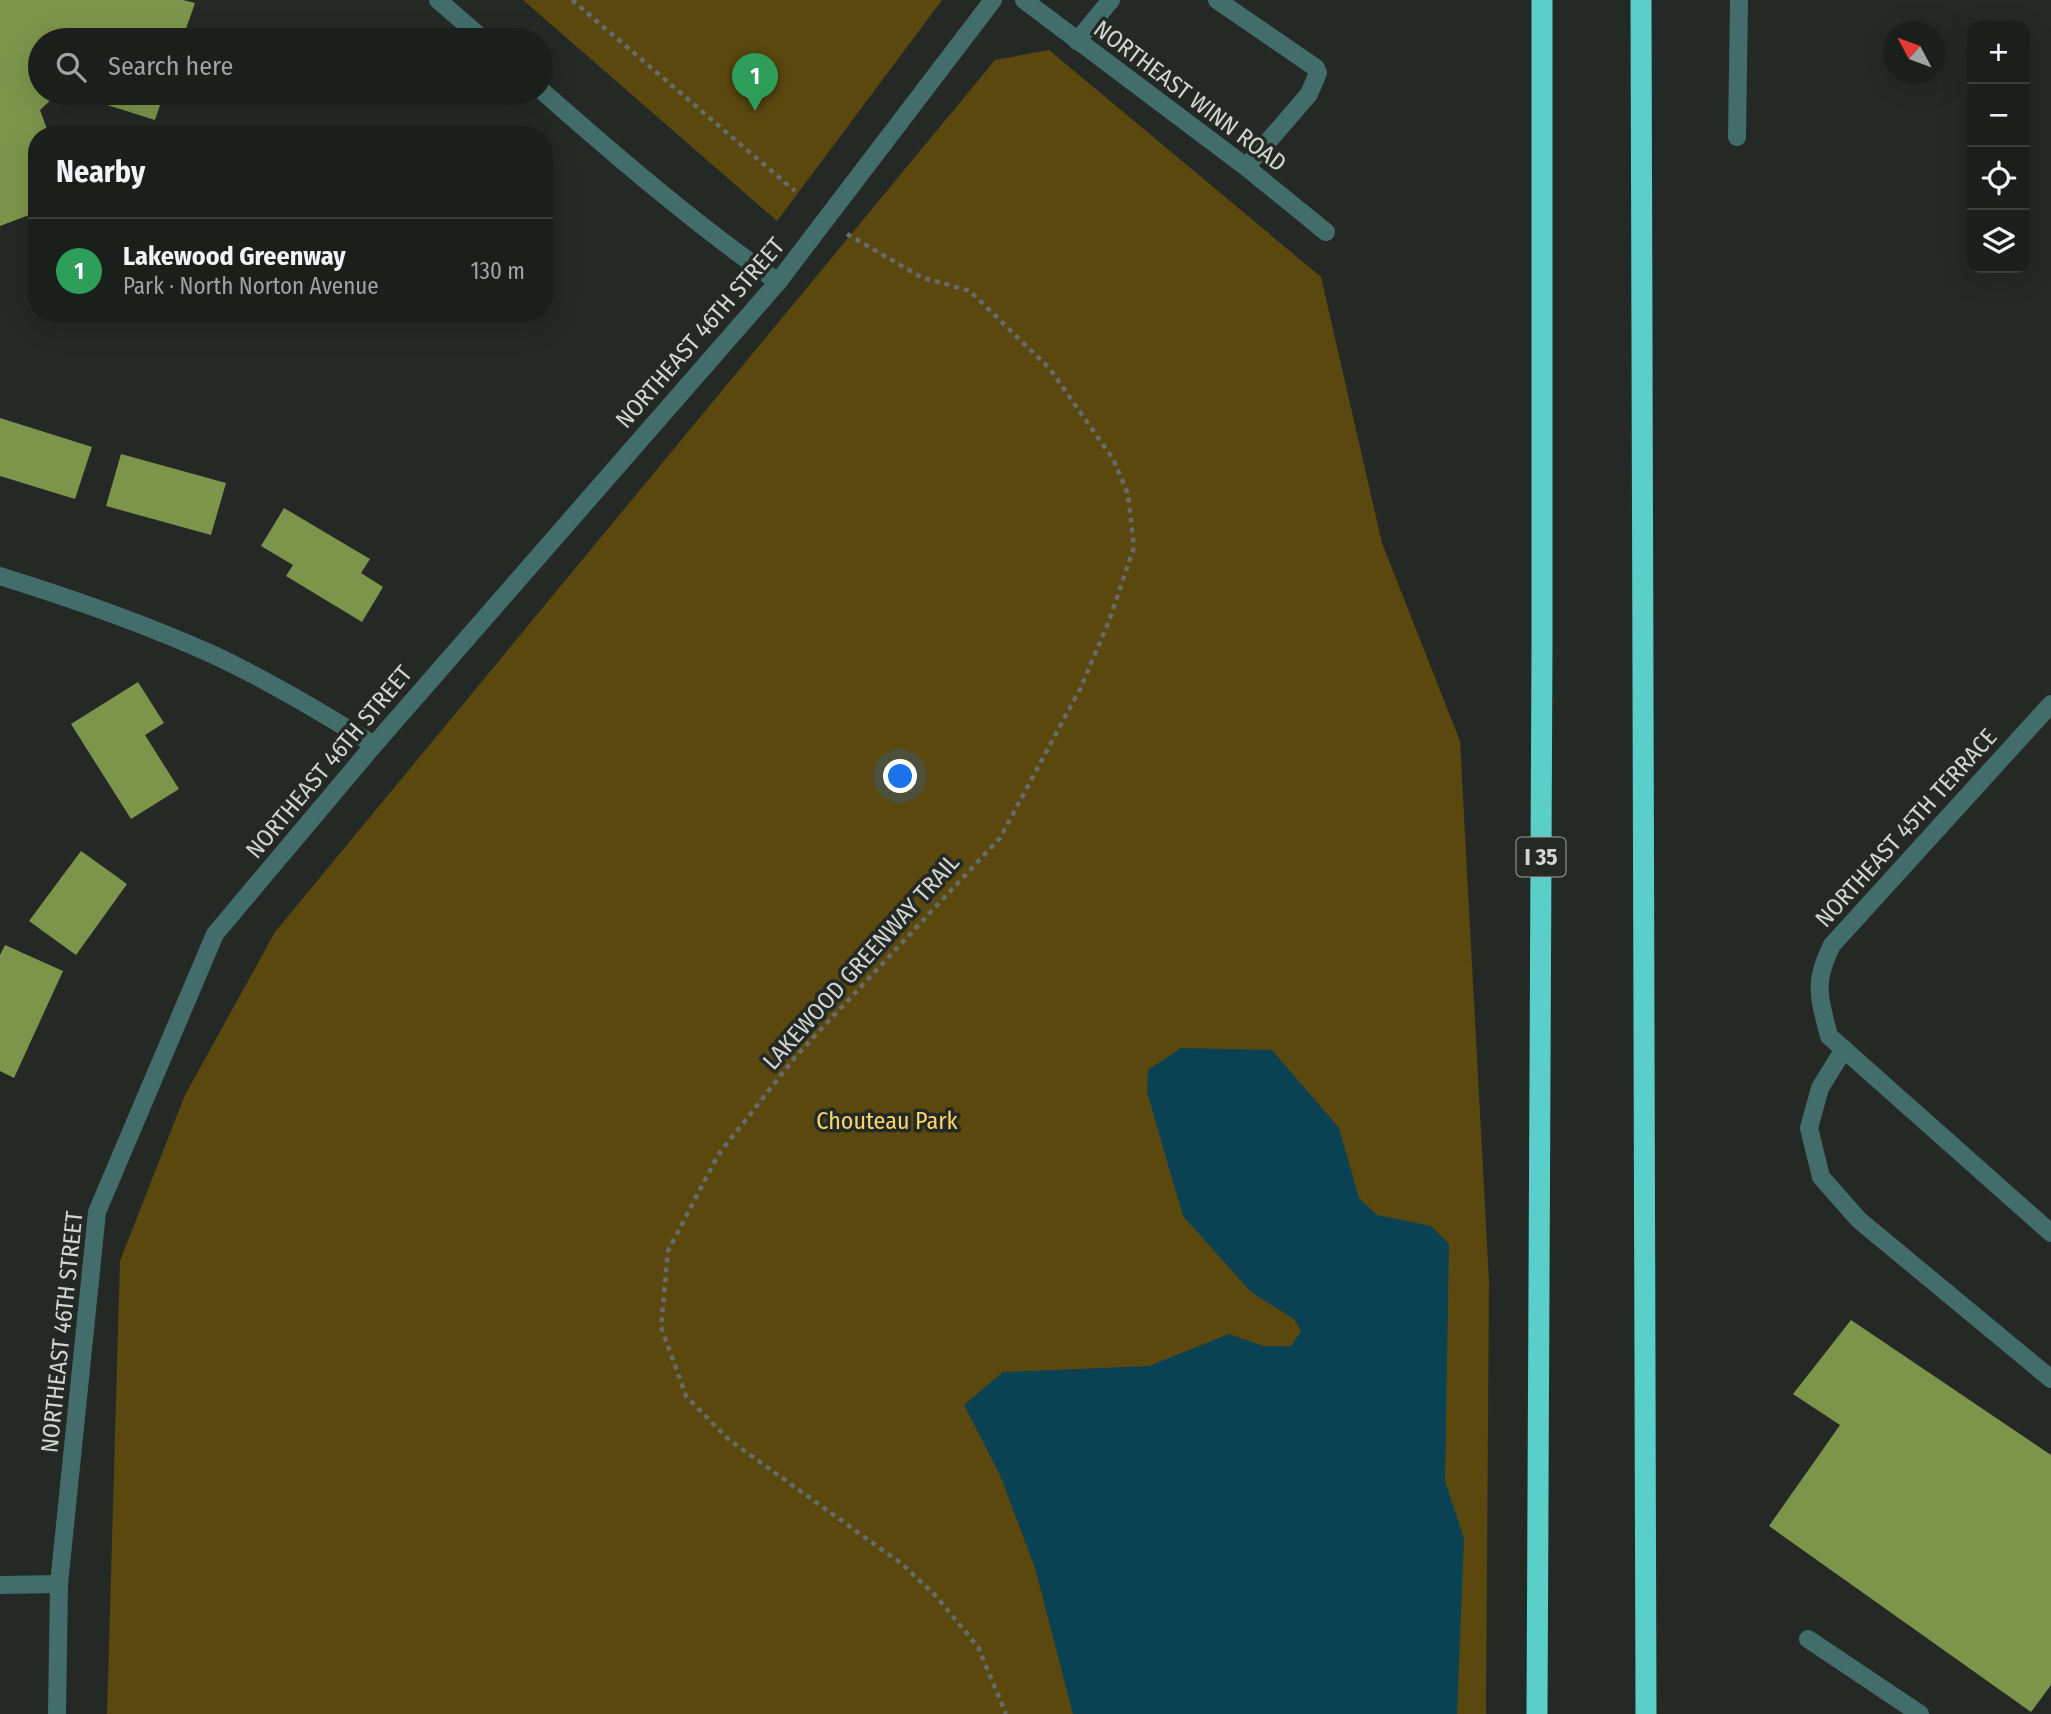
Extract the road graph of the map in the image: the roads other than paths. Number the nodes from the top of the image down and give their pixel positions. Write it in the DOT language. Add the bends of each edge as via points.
graph roads {
  1 [pos="439,0"];
  2 [pos="993,0"];
  3 [pos="1024,0"];
  4 [pos="1111,0"];
  5 [pos="1217,0"];
  6 [pos="1542,0"];
  7 [pos="1641,0"];
  8 [pos="1739,0"];
  9 [pos="470,28"];
  10 [pos="1077,41"];
  11 [pos="553,101"];
  12 [pos="1737,137"];
  13 [pos="1245,167"];
  14 [pos="1326,232"];
  15 [pos="778,282"];
  16 [pos="0,576"];
  17 [pos="2051,704"];
  18 [pos="374,745"];
  19 [pos="1844,1049"];
  20 [pos="2051,1233"];
  21 [pos="2051,1379"];
  22 [pos="59,1584"];
  23 [pos="0,1585"];
  24 [pos="1808,1639"];
  25 [pos="57,1714"];
  26 [pos="1537,1714"];
  27 [pos="1646,1714"];
  28 [pos="1920,1714"];
  1 -- 9 [label="street"];
  2 -- 15 [label="street, NORTHEAST 46TH STREET"];
  3 -- 10 [label="street, NORTHEAST WINN ROAD"];
  4 -- 10 [label="street"];
  5 -- 13 [label="street" via="1318,73 1309,94"];
  6 -- 26 [label="highway, I 35"];
  7 -- 27 [label="highway"];
  8 -- 12 [label="street"];
  10 -- 13 [label="street, NORTHEAST WINN ROAD"];
  11 -- 15 [label="street" via="625,165"];
  13 -- 14 [label="street, NORTHEAST WINN ROAD"];
  15 -- 18 [label="street, NORTHEAST 46TH STREET"];
  16 -- 18 [label="street" via="134,621 217,657"];
  17 -- 19 [label="street, NORTHEAST 45TH TERRACE" via="1832,945 1821,968 1818,996 1829,1036"];
  18 -- 22 [label="street, NORTHEAST 46TH STREET" via="215,934 97,1212"];
  19 -- 20 [label="street"];
  19 -- 21 [label="street" via="1820,1088 1809,1128 1821,1177 1859,1220"];
  22 -- 23 [label="street"];
  22 -- 25 [label="street, NORTHEAST 46TH STREET"];
  24 -- 28 [label="street"];
}
